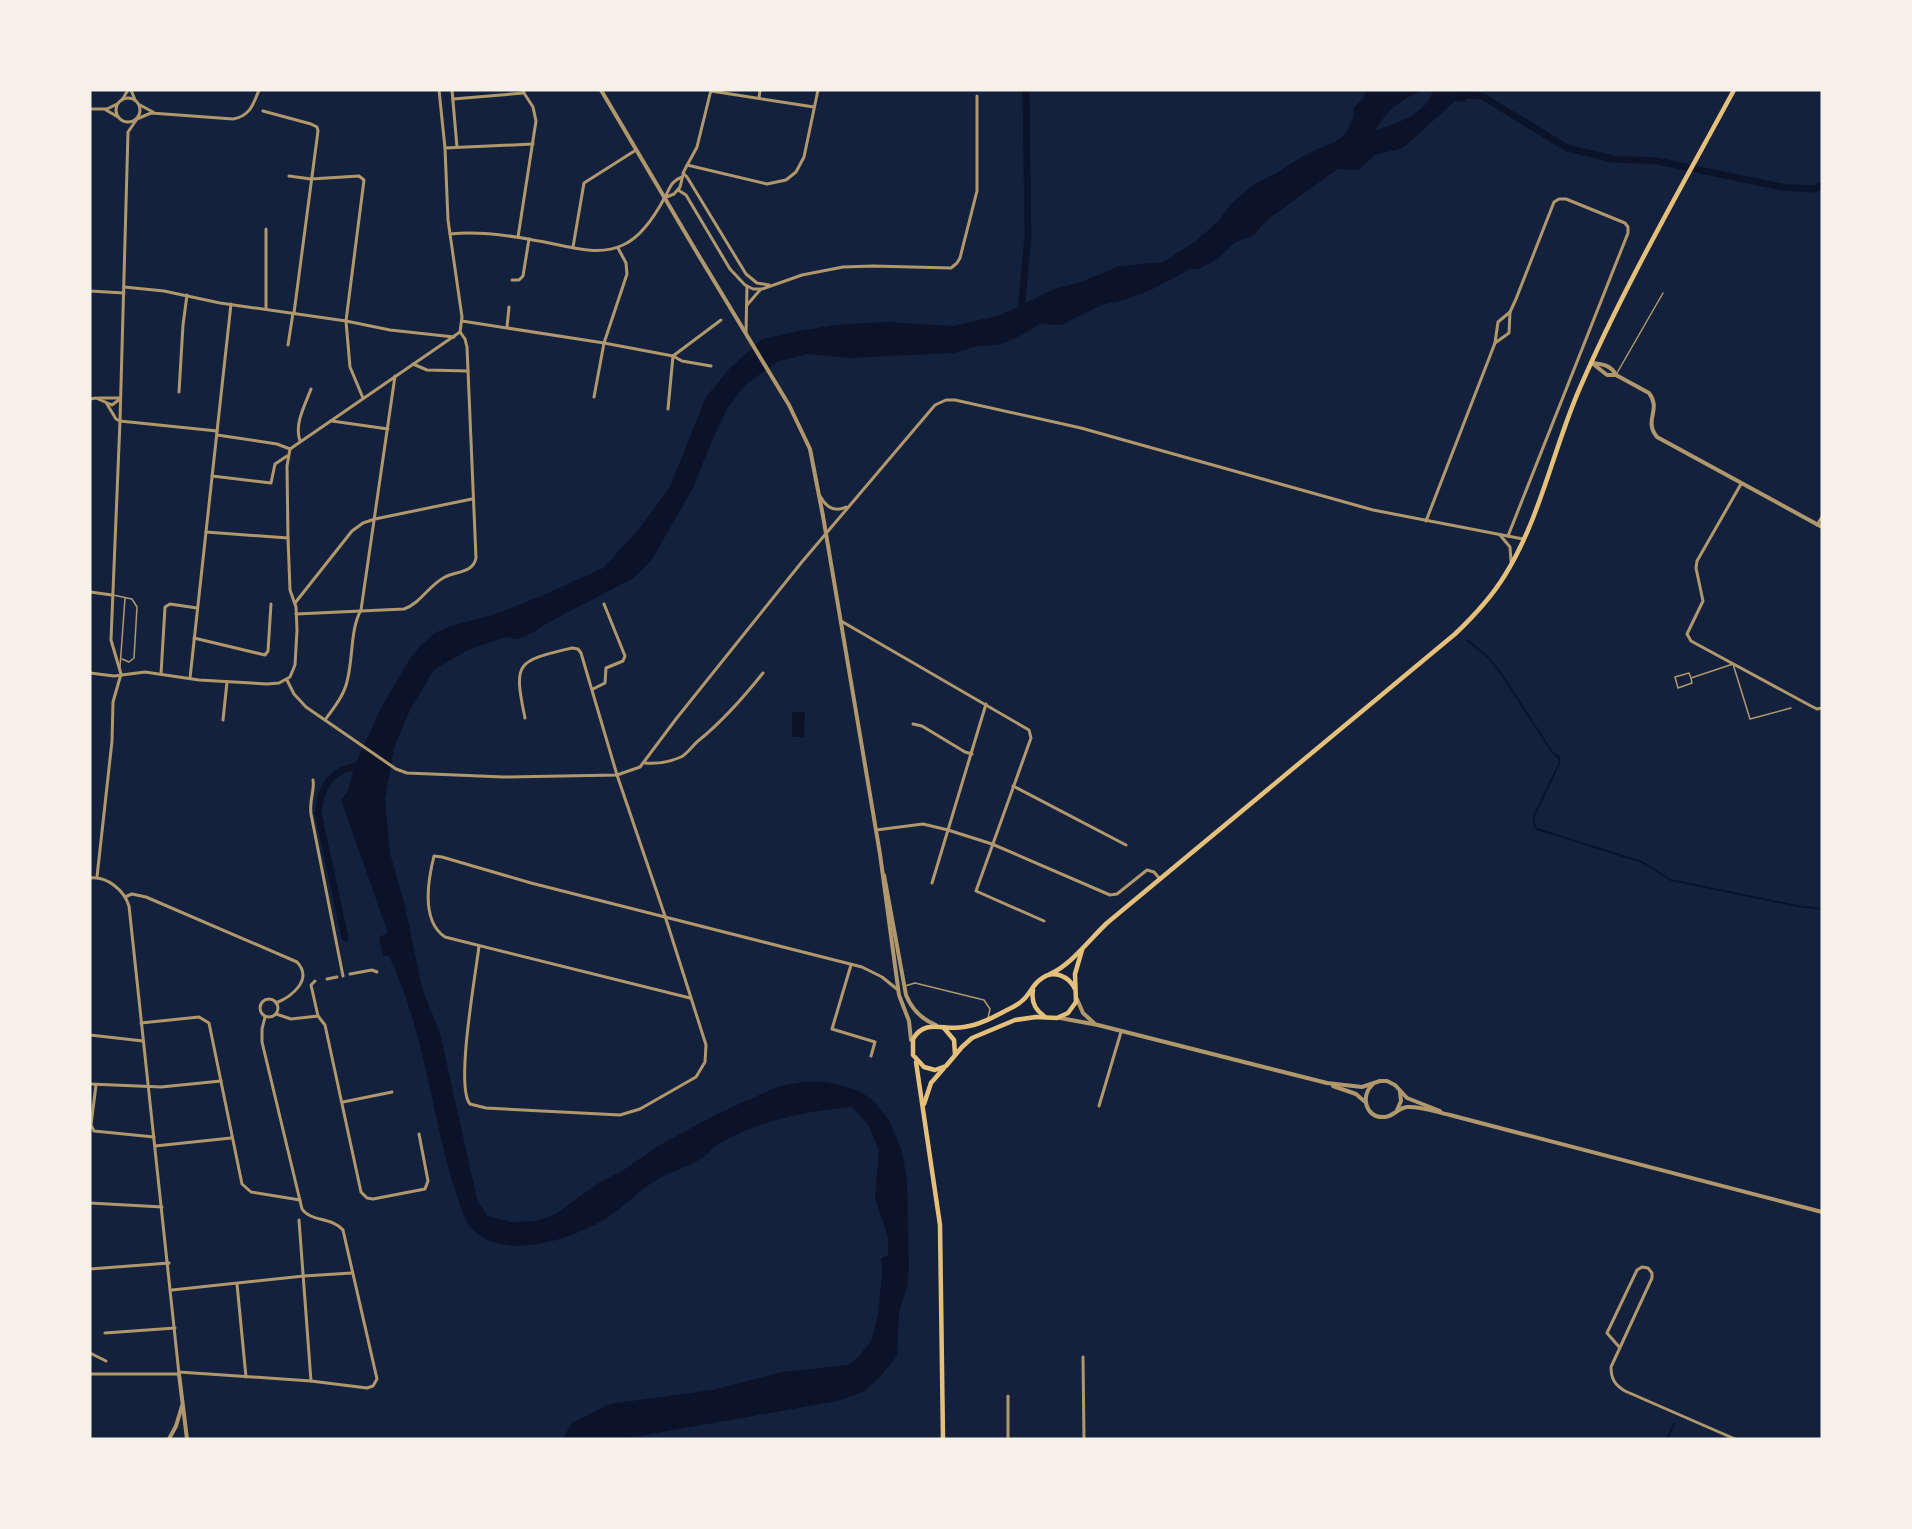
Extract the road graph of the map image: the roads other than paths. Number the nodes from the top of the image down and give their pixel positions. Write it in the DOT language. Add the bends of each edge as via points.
graph roads {
  1 [pos="129,90"];
  2 [pos="259,90"];
  3 [pos="439,90"];
  4 [pos="452,90"];
  5 [pos="601,90"];
  6 [pos="760,90"];
  7 [pos="818,90"];
  8 [pos="1734,90"];
  9 [pos="711,91"];
  10 [pos="523,92"];
  11 [pos="977,96"];
  12 [pos="759,98"];
  13 [pos="453,99"];
  14 [pos="120,102"];
  15 [pos="136,102"];
  16 [pos="814,107"];
  17 [pos="90,109"];
  18 [pos="103,109"];
  19 [pos="262,111"];
  20 [pos="154,112"];
  21 [pos="120,119"];
  22 [pos="137,119"];
  23 [pos="128,134"];
  24 [pos="533,144"];
  25 [pos="457,147"];
  26 [pos="445,148"];
  27 [pos="637,149"];
  28 [pos="687,165"];
  29 [pos="682,175"];
  30 [pos="289,176"];
  31 [pos="311,179"];
  32 [pos="678,190"];
  33 [pos="664,198"];
  34 [pos="266,228"];
  35 [pos="450,234"];
  36 [pos="518,237"];
  37 [pos="529,239"];
  38 [pos="573,247"];
  39 [pos="618,248"];
  40 [pos="512,280"];
  41 [pos="771,285"];
  42 [pos="747,286"];
  43 [pos="124,287"];
  44 [pos="760,290"];
  45 [pos="90,291"];
  46 [pos="1663,292"];
  47 [pos="124,293"];
  48 [pos="187,295"];
  49 [pos="231,304"];
  50 [pos="509,307"];
  51 [pos="747,307"];
  52 [pos="266,309"];
  53 [pos="1510,312"];
  54 [pos="293,313"];
  55 [pos="721,320"];
  56 [pos="346,321"];
  57 [pos="462,321"];
  58 [pos="507,327"];
  59 [pos="460,332"];
  60 [pos="747,334"];
  61 [pos="454,337"];
  62 [pos="604,343"];
  63 [pos="1494,343"];
  64 [pos="288,345"];
  65 [pos="673,356"];
  66 [pos="1592,363"];
  67 [pos="413,364"];
  68 [pos="711,366"];
  69 [pos="468,371"];
  70 [pos="1616,375"];
  71 [pos="395,376"];
  72 [pos="310,389"];
  73 [pos="179,392"];
  74 [pos="594,397"];
  75 [pos="96,398"];
  76 [pos="363,398"];
  77 [pos="90,399"];
  78 [pos="120,399"];
  79 [pos="107,404"];
  80 [pos="668,409"];
  81 [pos="330,420"];
  82 [pos="120,421"];
  83 [pos="389,429"];
  84 [pos="217,433"];
  85 [pos="300,441"];
  86 [pos="290,449"];
  87 [pos="288,455"];
  88 [pos="212,476"];
  89 [pos="1741,484"];
  90 [pos="820,495"];
  91 [pos="472,498"];
  92 [pos="850,505"];
  93 [pos="1822,517"];
  94 [pos="375,519"];
  95 [pos="1426,521"];
  96 [pos="1820,526"];
  97 [pos="206,532"];
  98 [pos="826,533"];
  99 [pos="1499,534"];
  100 [pos="1508,536"];
  101 [pos="288,538"];
  102 [pos="1523,538"];
  103 [pos="1512,563"];
  104 [pos="90,592"];
  105 [pos="112,595"];
  106 [pos="125,598"];
  107 [pos="271,603"];
  108 [pos="295,604"];
  109 [pos="604,604"];
  110 [pos="198,608"];
  111 [pos="361,610"];
  112 [pos="296,614"];
  113 [pos="840,621"];
  114 [pos="194,638"];
  115 [pos="122,659"];
  116 [pos="1733,664"];
  117 [pos="120,668"];
  118 [pos="90,673"];
  119 [pos="763,673"];
  120 [pos="121,674"];
  121 [pos="161,674"];
  122 [pos="1691,678"];
  123 [pos="190,679"];
  124 [pos="287,680"];
  125 [pos="227,682"];
  126 [pos="593,689"];
  127 [pos="986,704"];
  128 [pos="1791,708"];
  129 [pos="1822,708"];
  130 [pos="525,718"];
  131 [pos="223,720"];
  132 [pos="324,720"];
  133 [pos="913,724"];
  134 [pos="972,754"];
  135 [pos="645,763"];
  136 [pos="617,775"];
  137 [pos="313,780"];
  138 [pos="1013,786"];
  139 [pos="876,830"];
  140 [pos="948,830"];
  141 [pos="992,844"];
  142 [pos="1126,845"];
  143 [pos="880,854"];
  144 [pos="98,877"];
  145 [pos="90,878"];
  146 [pos="1160,879"];
  147 [pos="932,884"];
  148 [pos="125,897"];
  149 [pos="666,916"];
  150 [pos="1044,921"];
  151 [pos="479,946"];
  152 [pos="1084,948"];
  153 [pos="851,964"];
  154 [pos="377,972"];
  155 [pos="350,974"];
  156 [pos="1050,974"];
  157 [pos="343,976"];
  158 [pos="337,977"];
  159 [pos="327,979"];
  160 [pos="315,981"];
  161 [pos="1035,984"];
  162 [pos="904,987"];
  163 [pos="1075,989"];
  164 [pos="898,990"];
  165 [pos="1077,997"];
  166 [pos="690,998"];
  167 [pos="276,1004"];
  168 [pos="276,1014"];
  169 [pos="318,1016"];
  170 [pos="265,1017"];
  171 [pos="1048,1018"];
  172 [pos="1060,1018"];
  173 [pos="987,1019"];
  174 [pos="141,1023"];
  175 [pos="1098,1025"];
  176 [pos="939,1026"];
  177 [pos="1121,1032"];
  178 [pos="90,1035"];
  179 [pos="142,1041"];
  180 [pos="912,1044"];
  181 [pos="871,1056"];
  182 [pos="953,1059"];
  183 [pos="915,1060"];
  184 [pos="946,1066"];
  185 [pos="221,1081"];
  186 [pos="1327,1083"];
  187 [pos="90,1084"];
  188 [pos="96,1084"];
  189 [pos="1373,1084"];
  190 [pos="148,1086"];
  191 [pos="1399,1089"];
  192 [pos="392,1092"];
  193 [pos="343,1102"];
  194 [pos="1366,1103"];
  195 [pos="1099,1106"];
  196 [pos="923,1107"];
  197 [pos="1397,1111"];
  198 [pos="1450,1115"];
  199 [pos="419,1134"];
  200 [pos="154,1137"];
  201 [pos="231,1138"];
  202 [pos="155,1146"];
  203 [pos="300,1200"];
  204 [pos="90,1203"];
  205 [pos="162,1207"];
  206 [pos="1822,1212"];
  207 [pos="299,1220"];
  208 [pos="169,1263"];
  209 [pos="90,1269"];
  210 [pos="352,1273"];
  211 [pos="304,1276"];
  212 [pos="237,1284"];
  213 [pos="171,1290"];
  214 [pos="175,1328"];
  215 [pos="105,1333"];
  216 [pos="1620,1348"];
  217 [pos="90,1353"];
  218 [pos="1083,1357"];
  219 [pos="106,1361"];
  220 [pos="179,1373"];
  221 [pos="90,1374"];
  222 [pos="246,1377"];
  223 [pos="311,1381"];
  224 [pos="1008,1396"];
  225 [pos="182,1405"];
  226 [pos="169,1439"];
  227 [pos="187,1439"];
  228 [pos="943,1439"];
  229 [pos="1008,1439"];
  230 [pos="1084,1439"];
  231 [pos="1735,1439"];
  1 -- 14 [label="street"];
  1 -- 15 [label="street"];
  2 -- 20 [label="street" via="250,110 233,119"];
  3 -- 26 [label="street"];
  4 -- 13 [label="street"];
  5 -- 27 [label="street"];
  6 -- 12 [label="street"];
  7 -- 16 [label="street"];
  8 -- 66 [label="main road"];
  9 -- 12 [label="street"];
  9 -- 28 [label="street" via="697,147"];
  10 -- 13 [label="street"];
  10 -- 24 [label="street" via="536,116"];
  11 -- 41 [label="street" via="975,202 955,266 843,267"];
  12 -- 16 [label="street"];
  13 -- 25 [label="street"];
  14 -- 15 [label="street"];
  14 -- 18 [label="street"];
  14 -- 21 [label="street" via="116,109"];
  15 -- 20 [label="street"];
  15 -- 22 [label="street" via="140,110"];
  16 -- 28 [label="street" via="802,162 786,180 767,184"];
  17 -- 18 [label="street"];
  18 -- 21 [label="street"];
  19 -- 31 [label="street" via="317,127"];
  20 -- 22 [label="street"];
  21 -- 22 [label="street"];
  21 -- 23 [label="street"];
  22 -- 23 [label="street"];
  23 -- 43 [label="street"];
  24 -- 25 [label="street"];
  24 -- 36 [label="street"];
  25 -- 26 [label="street"];
  26 -- 35 [label="street"];
  27 -- 33 [label="street"];
  27 -- 38 [label="street" via="584,183"];
  28 -- 29 [label="street"];
  29 -- 32 [label="street"];
  29 -- 33 [label="street" via="671,184"];
  29 -- 41 [label="street" via="687,177 746,274 757,283"];
  30 -- 31 [label="street"];
  31 -- 54 [label="street"];
  31 -- 56 [label="street" via="363,178"];
  32 -- 33 [label="street"];
  32 -- 42 [label="street" via="686,195 728,266"];
  33 -- 39 [label="street" via="638,236"];
  33 -- 60 [label="street"];
  34 -- 52 [label="street"];
  35 -- 36 [label="street"];
  35 -- 57 [label="street"];
  36 -- 37 [label="street"];
  37 -- 38 [label="street"];
  37 -- 40 [label="street" via="523,276"];
  38 -- 39 [label="street" via="602,251"];
  39 -- 62 [label="street" via="627,274"];
  41 -- 44 [label="street"];
  42 -- 44 [label="street"];
  42 -- 51 [label="street"];
  43 -- 47 [label="street"];
  43 -- 48 [label="street"];
  44 -- 51 [label="street"];
  45 -- 47 [label="street"];
  46 -- 70 [label="lane"];
  47 -- 78 [label="street"];
  48 -- 49 [label="street"];
  48 -- 73 [label="street"];
  49 -- 52 [label="street"];
  49 -- 84 [label="street"];
  50 -- 58 [label="street"];
  51 -- 60 [label="street"];
  52 -- 54 [label="street"];
  53 -- 63 [label="street" via="1498,322"];
  53 -- 63 [label="street" via="1509,333"];
  53 -- 100 [label="street" via="1554,202 1566,199 1625,223 1628,233"];
  54 -- 56 [label="street"];
  54 -- 64 [label="street"];
  55 -- 65 [label="street"];
  56 -- 61 [label="street"];
  56 -- 76 [label="street" via="350,367"];
  57 -- 58 [label="street"];
  57 -- 59 [label="street"];
  58 -- 62 [label="street"];
  59 -- 61 [label="street"];
  59 -- 69 [label="street" via="466,342"];
  60 -- 90 [label="street" via="803,431"];
  61 -- 67 [label="street"];
  62 -- 65 [label="street"];
  62 -- 74 [label="street"];
  63 -- 95 [label="street"];
  65 -- 68 [label="street"];
  65 -- 80 [label="street"];
  66 -- 70 [label="street" via="1609,367"];
  66 -- 70 [label="street" via="1607,375"];
  66 -- 102 [label="main road"];
  67 -- 69 [label="street" via="427,370"];
  67 -- 71 [label="street"];
  69 -- 91 [label="street"];
  70 -- 89 [label="street" via="1652,397 1655,407 1651,430 1657,437"];
  71 -- 76 [label="street"];
  71 -- 83 [label="street"];
  72 -- 85 [label="street" via="298,426"];
  75 -- 77 [label="street"];
  75 -- 78 [label="street"];
  75 -- 79 [label="street"];
  76 -- 81 [label="street"];
  78 -- 79 [label="street"];
  78 -- 82 [label="street"];
  79 -- 82 [label="street"];
  81 -- 83 [label="street"];
  81 -- 85 [label="street"];
  82 -- 84 [label="street"];
  82 -- 105 [label="street"];
  83 -- 94 [label="street"];
  84 -- 86 [label="street"];
  84 -- 88 [label="street"];
  85 -- 86 [label="street"];
  86 -- 87 [label="street"];
  87 -- 88 [label="street" via="275,464 272,483"];
  87 -- 101 [label="street"];
  88 -- 97 [label="street"];
  89 -- 96 [label="street"];
  89 -- 116 [label="street" via="1697,561 1703,601 1687,635"];
  90 -- 92 [label="street" via="831,509"];
  90 -- 98 [label="street"];
  91 -- 94 [label="street"];
  91 -- 111 [label="street" via="476,558 471,569 441,579 407,608"];
  92 -- 95 [label="street" via="935,405 955,400 1081,428 1373,510"];
  92 -- 98 [label="street"];
  93 -- 96 [label="street"];
  94 -- 108 [label="street" via="351,532"];
  94 -- 111 [label="street"];
  95 -- 99 [label="street"];
  97 -- 101 [label="street"];
  97 -- 110 [label="street"];
  98 -- 113 [label="street"];
  98 -- 135 [label="street"];
  99 -- 100 [label="street"];
  99 -- 103 [label="street" via="1510,547"];
  100 -- 102 [label="street"];
  101 -- 108 [label="street" via="290,590"];
  102 -- 103 [label="main road"];
  103 -- 146 [label="main road" via="1484,604 1455,634"];
  104 -- 105 [label="street"];
  105 -- 106 [label="lane"];
  105 -- 117 [label="street" via="112,642"];
  106 -- 115 [label="lane"];
  106 -- 115 [label="lane" via="132,599 137,607 135,655 131,662"];
  107 -- 114 [label="street" via="265,655"];
  108 -- 112 [label="street"];
  109 -- 126 [label="street" via="625,656 623,661 606,668 605,683"];
  110 -- 114 [label="street"];
  110 -- 121 [label="street" via="170,604 165,607"];
  111 -- 112 [label="street"];
  111 -- 132 [label="street" via="346,687"];
  112 -- 124 [label="street" via="295,665"];
  113 -- 127 [label="street"];
  113 -- 139 [label="street"];
  114 -- 123 [label="street"];
  115 -- 117 [label="lane"];
  116 -- 122 [label="lane"];
  116 -- 128 [label="lane" via="1750,719"];
  116 -- 129 [label="street" via="1817,709"];
  117 -- 120 [label="street"];
  118 -- 120 [label="street"];
  119 -- 135 [label="street" via="732,711 682,756"];
  120 -- 121 [label="street"];
  120 -- 144 [label="street" via="113,702"];
  121 -- 123 [label="street"];
  122 -- 122 [label="lane" via="1689,673 1675,677 1678,688 1692,683"];
  123 -- 125 [label="street"];
  124 -- 125 [label="street" via="267,684"];
  124 -- 132 [label="street" via="300,701"];
  125 -- 131 [label="street"];
  126 -- 130 [label="street" via="578,649 536,656 525,662 519,672"];
  126 -- 136 [label="street"];
  127 -- 134 [label="street"];
  127 -- 138 [label="street" via="1026,727 1031,734"];
  132 -- 136 [label="street" via="398,770 420,775"];
  133 -- 134 [label="street"];
  134 -- 140 [label="street"];
  135 -- 136 [label="street"];
  136 -- 149 [label="street"];
  137 -- 157 [label="street" via="311,814"];
  138 -- 141 [label="street"];
  138 -- 142 [label="street"];
  139 -- 140 [label="street" via="922,824"];
  139 -- 143 [label="street"];
  140 -- 141 [label="street"];
  140 -- 147 [label="street"];
  141 -- 146 [label="street" via="1113,895 1148,870"];
  141 -- 150 [label="street" via="976,891"];
  143 -- 162 [label="street"];
  143 -- 164 [label="street"];
  144 -- 145 [label="street"];
  144 -- 148 [label="street"];
  146 -- 152 [label="main road" via="1107,923"];
  148 -- 167 [label="street" via="146,897 297,962 303,973 301,984"];
  148 -- 174 [label="street"];
  149 -- 151 [label="street" via="434,856 428,894 435,928 447,938"];
  149 -- 153 [label="street"];
  149 -- 166 [label="street"];
  151 -- 166 [label="street"];
  151 -- 166 [label="street" via="464,1062 467,1101 478,1107 618,1116 640,1109 694,1078 703,1068 706,1047"];
  152 -- 156 [label="main road"];
  152 -- 163 [label="main road" via="1076,969"];
  153 -- 164 [label="street" via="877,974"];
  153 -- 181 [label="street" via="832,1029 875,1042"];
  154 -- 155 [label="street"];
  156 -- 161 [label="main road"];
  156 -- 163 [label="main road" via="1063,976"];
  158 -- 159 [label="street"];
  160 -- 169 [label="street" via="311,984"];
  161 -- 171 [label="main road" via="1035,1007"];
  161 -- 173 [label="main road" via="1020,1003"];
  162 -- 173 [label="lane" via="915,983 984,1000 990,1009"];
  162 -- 176 [label="street" via="916,1012"];
  163 -- 165 [label="main road"];
  164 -- 180 [label="street"];
  165 -- 172 [label="main road" via="1072,1010"];
  165 -- 175 [label="street" via="1083,1013"];
  167 -- 168 [label="street"];
  167 -- 170 [label="street" via="269,999 263,1001 260,1010"];
  168 -- 169 [label="street" via="291,1019"];
  168 -- 170 [label="street"];
  169 -- 193 [label="street" via="326,1027"];
  170 -- 203 [label="street" via="262,1038"];
  171 -- 172 [label="main road"];
  171 -- 182 [label="main road" via="1019,1018 992,1029 969,1041"];
  172 -- 175 [label="street"];
  173 -- 176 [label="main road" via="964,1027"];
  174 -- 179 [label="street"];
  174 -- 185 [label="street" via="205,1019 211,1026"];
  175 -- 177 [label="street"];
  176 -- 180 [label="main road" via="920,1030"];
  176 -- 182 [label="main road" via="954,1040"];
  177 -- 186 [label="street"];
  177 -- 195 [label="street"];
  178 -- 179 [label="street"];
  179 -- 190 [label="street"];
  180 -- 183 [label="main road"];
  182 -- 184 [label="main road"];
  183 -- 184 [label="main road" via="929,1069"];
  183 -- 196 [label="main road"];
  184 -- 196 [label="main road" via="931,1083"];
  185 -- 190 [label="street"];
  185 -- 201 [label="street"];
  186 -- 189 [label="street" via="1362,1087"];
  186 -- 194 [label="street" via="1356,1094"];
  187 -- 188 [label="street"];
  188 -- 190 [label="street"];
  188 -- 200 [label="street" via="92,1129"];
  189 -- 191 [label="street" via="1387,1081"];
  189 -- 194 [label="street" via="1366,1092"];
  190 -- 200 [label="street"];
  191 -- 197 [label="street" via="1402,1100"];
  191 -- 198 [label="street" via="1410,1099"];
  192 -- 193 [label="street"];
  193 -- 199 [label="street" via="362,1192 367,1198 425,1189 428,1181"];
  194 -- 197 [label="street" via="1378,1116 1387,1117"];
  196 -- 228 [label="main road" via="940,1232"];
  197 -- 198 [label="street" via="1410,1107"];
  198 -- 206 [label="street"];
  200 -- 202 [label="street"];
  201 -- 202 [label="street"];
  201 -- 203 [label="street" via="246,1190"];
  202 -- 205 [label="street"];
  203 -- 210 [label="street" via="308,1215 342,1228"];
  204 -- 205 [label="street"];
  205 -- 208 [label="street"];
  207 -- 211 [label="street"];
  208 -- 209 [label="street"];
  208 -- 213 [label="street"];
  210 -- 211 [label="street"];
  210 -- 223 [label="street" via="377,1375 374,1385 367,1389"];
  211 -- 212 [label="street"];
  211 -- 223 [label="street"];
  212 -- 213 [label="street"];
  212 -- 222 [label="street"];
  213 -- 214 [label="street"];
  214 -- 215 [label="street"];
  214 -- 220 [label="street"];
  216 -- 216 [label="street" via="1652,1278 1648,1268 1637,1270 1608,1333"];
  216 -- 231 [label="street" via="1611,1367 1617,1386"];
  217 -- 219 [label="street"];
  218 -- 230 [label="street"];
  220 -- 221 [label="street"];
  220 -- 222 [label="street"];
  220 -- 225 [label="street"];
  222 -- 223 [label="street"];
  224 -- 229 [label="street"];
  225 -- 226 [label="street"];
  225 -- 227 [label="street"];
}
